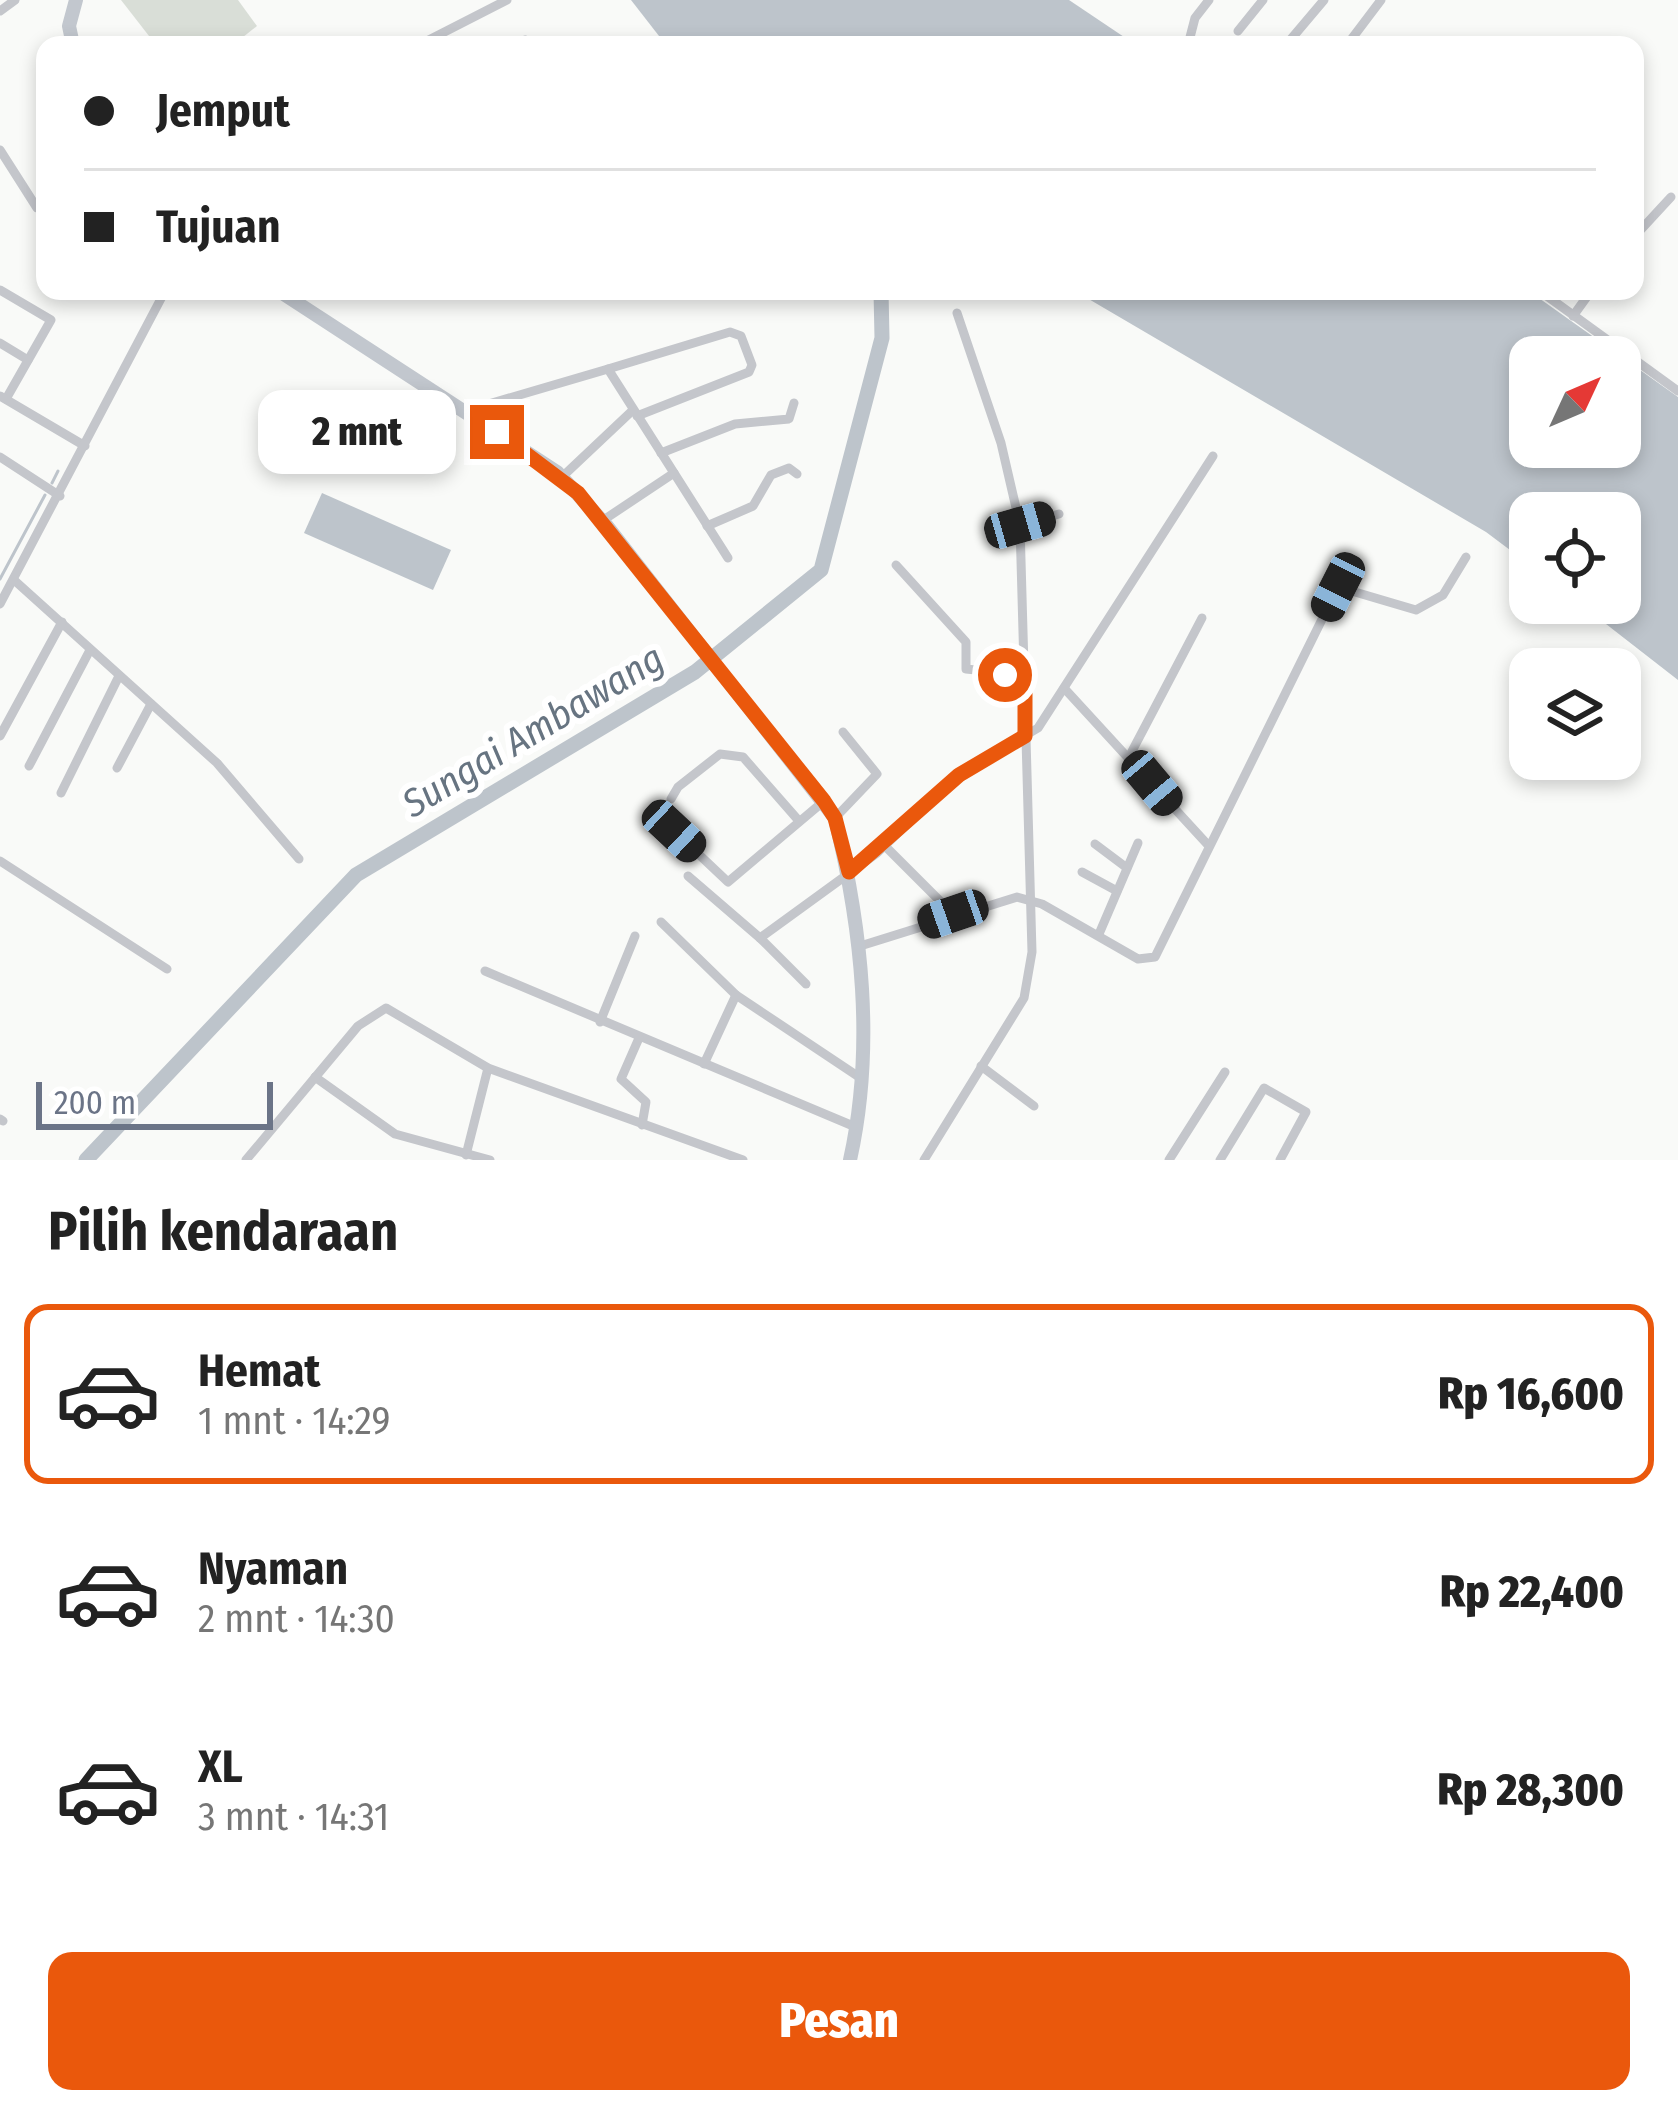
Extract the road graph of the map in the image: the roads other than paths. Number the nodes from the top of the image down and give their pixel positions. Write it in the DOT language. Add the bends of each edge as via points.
graph roads {
  1 [pos="15,0"];
  2 [pos="76,0"];
  3 [pos="507,0"];
  4 [pos="1209,0"];
  5 [pos="1263,0"];
  6 [pos="1324,0"];
  7 [pos="1381,0"];
  8 [pos="0,11"];
  9 [pos="1238,31"];
  10 [pos="71,36"];
  11 [pos="437,36"];
  12 [pos="1190,36"];
  13 [pos="1294,36"];
  14 [pos="1353,36"];
  15 [pos="0,150"];
  16 [pos="1671,197"];
  17 [pos="36,206"];
  18 [pos="1644,226"];
  19 [pos="0,290"];
  20 [pos="160,300"];
  21 [pos="292,300"];
  22 [pos="1552,300"];
  23 [pos="1585,300"];
  24 [pos="957,313"];
  25 [pos="1573,316"];
  26 [pos="0,343"];
  27 [pos="28,360"];
  28 [pos="608,369"];
  29 [pos="1678,375"];
  30 [pos="1674,388"];
  31 [pos="3,398"];
  32 [pos="794,403"];
  33 [pos="465,411"];
  34 [pos="635,413"];
  35 [pos="85,446"];
  36 [pos="661,453"];
  37 [pos="1213,456"];
  38 [pos="0,458"];
  39 [pos="674,473"];
  40 [pos="797,474"];
  41 [pos="562,477"];
  42 [pos="60,496"];
  43 [pos="1059,514"];
  44 [pos="602,521"];
  45 [pos="1020,525"];
  46 [pos="707,526"];
  47 [pos="1466,557"];
  48 [pos="728,558"];
  49 [pos="896,565"];
  50 [pos="14,580"];
  51 [pos="0,604"];
  52 [pos="1202,618"];
  53 [pos="62,622"];
  54 [pos="90,650"];
  55 [pos="1025,675"];
  56 [pos="119,676"];
  57 [pos="1064,688"];
  58 [pos="151,704"];
  59 [pos="843,731"];
  60 [pos="0,736"];
  61 [pos="1025,736"];
  62 [pos="1130,755"];
  63 [pos="29,766"];
  64 [pos="117,768"];
  65 [pos="61,793"];
  66 [pos="671,800"];
  67 [pos="824,801"];
  68 [pos="835,818"];
  69 [pos="799,821"];
  70 [pos="674,831"];
  71 [pos="1138,843"];
  72 [pos="1095,844"];
  73 [pos="884,845"];
  74 [pos="1208,845"];
  75 [pos="299,859"];
  76 [pos="0,861"];
  77 [pos="1127,868"];
  78 [pos="849,872"];
  79 [pos="1082,872"];
  80 [pos="688,876"];
  81 [pos="1117,891"];
  82 [pos="1031,899"];
  83 [pos="953,914"];
  84 [pos="662,922"];
  85 [pos="1099,934"];
  86 [pos="635,936"];
  87 [pos="760,938"];
  88 [pos="857,946"];
  89 [pos="167,969"];
  90 [pos="485,971"];
  91 [pos="806,984"];
  92 [pos="736,995"];
  93 [pos="600,1022"];
  94 [pos="639,1038"];
  95 [pos="704,1064"];
  96 [pos="981,1066"];
  97 [pos="488,1068"];
  98 [pos="1225,1072"];
  99 [pos="315,1077"];
  100 [pos="864,1080"];
  101 [pos="1034,1106"];
  102 [pos="642,1125"];
  103 [pos="857,1128"];
  104 [pos="464,1157"];
  105 [pos="730,1158"];
  106 [pos="246,1160"];
  107 [pos="490,1160"];
  108 [pos="742,1160"];
  109 [pos="850,1160"];
  110 [pos="924,1160"];
  111 [pos="1169,1160"];
  112 [pos="1220,1160"];
  113 [pos="1280,1160"];
  1 -- 8 [label="street"];
  2 -- 10 [label="main road"];
  3 -- 11 [label="street"];
  4 -- 12 [label="street"];
  5 -- 9 [label="street"];
  6 -- 13 [label="street"];
  7 -- 14 [label="street"];
  15 -- 17 [label="street"];
  16 -- 18 [label="street"];
  19 -- 27 [label="street" via="51,320"];
  20 -- 35 [label="street"];
  21 -- 33 [label="main road"];
  22 -- 25 [label="street"];
  23 -- 25 [label="street"];
  24 -- 45 [label="street"];
  25 -- 30 [label="street"];
  26 -- 27 [label="street"];
  27 -- 31 [label="street"];
  28 -- 33 [label="street"];
  28 -- 34 [label="street"];
  28 -- 34 [label="street" via="730,332 741,336 749,373"];
  29 -- 30 [label="street"];
  31 -- 35 [label="street"];
  32 -- 36 [label="street" via="789,419 735,424"];
  33 -- 41 [label="main road"];
  34 -- 36 [label="street"];
  34 -- 41 [label="street"];
  35 -- 42 [label="street"];
  36 -- 39 [label="street"];
  37 -- 57 [label="street"];
  38 -- 42 [label="street"];
  39 -- 44 [label="street"];
  39 -- 46 [label="street"];
  40 -- 46 [label="street" via="776,472 752,506"];
  41 -- 44 [label="main road"];
  42 -- 50 [label="street"];
  43 -- 45 [label="street"];
  44 -- 67 [label="main road"];
  45 -- 55 [label="street"];
  46 -- 48 [label="street"];
  47 -- 74 [label="street" via="1443,595 1416,610 1341,584"];
  49 -- 55 [label="street" via="966,642 966,669"];
  50 -- 51 [label="street"];
  50 -- 53 [label="street"];
  52 -- 62 [label="street"];
  53 -- 54 [label="street"];
  53 -- 60 [label="street"];
  54 -- 56 [label="street"];
  54 -- 63 [label="street"];
  55 -- 61 [label="street"];
  56 -- 58 [label="street"];
  56 -- 65 [label="street"];
  57 -- 61 [label="street"];
  57 -- 62 [label="street"];
  58 -- 64 [label="street"];
  58 -- 75 [label="street" via="233,779"];
  59 -- 68 [label="street" via="877,774"];
  61 -- 73 [label="street" via="959,775"];
  61 -- 82 [label="street"];
  62 -- 74 [label="street"];
  66 -- 69 [label="street" via="720,754 743,757"];
  67 -- 68 [label="main road"];
  67 -- 69 [label="street"];
  68 -- 78 [label="main road"];
  69 -- 70 [label="street" via="728,882"];
  71 -- 77 [label="street"];
  72 -- 77 [label="street"];
  73 -- 78 [label="street"];
  73 -- 83 [label="street"];
  74 -- 85 [label="street" via="1155,957 1138,959"];
  76 -- 89 [label="street"];
  77 -- 81 [label="street"];
  78 -- 87 [label="street"];
  78 -- 88 [label="main road"];
  79 -- 81 [label="street"];
  80 -- 87 [label="street"];
  81 -- 85 [label="street"];
  82 -- 83 [label="street"];
  82 -- 85 [label="street"];
  82 -- 96 [label="street" via="1029,987"];
  83 -- 88 [label="street"];
  84 -- 92 [label="street"];
  86 -- 93 [label="street"];
  87 -- 91 [label="street"];
  88 -- 100 [label="main road"];
  90 -- 93 [label="street"];
  92 -- 95 [label="street"];
  92 -- 100 [label="street"];
  93 -- 94 [label="street"];
  94 -- 95 [label="street"];
  94 -- 102 [label="street" via="621,1082 646,1102"];
  95 -- 103 [label="street"];
  96 -- 101 [label="street"];
  96 -- 110 [label="street"];
  97 -- 99 [label="street" via="386,1008 358,1026"];
  97 -- 102 [label="street"];
  97 -- 104 [label="street"];
  98 -- 111 [label="street"];
  99 -- 104 [label="street" via="395,1134"];
  99 -- 106 [label="street"];
  100 -- 103 [label="main road"];
  102 -- 105 [label="street"];
  103 -- 109 [label="main road"];
  104 -- 107 [label="street"];
  105 -- 108 [label="street"];
  112 -- 113 [label="street" via="1260,1091 1269,1089 1306,1110"];
}
